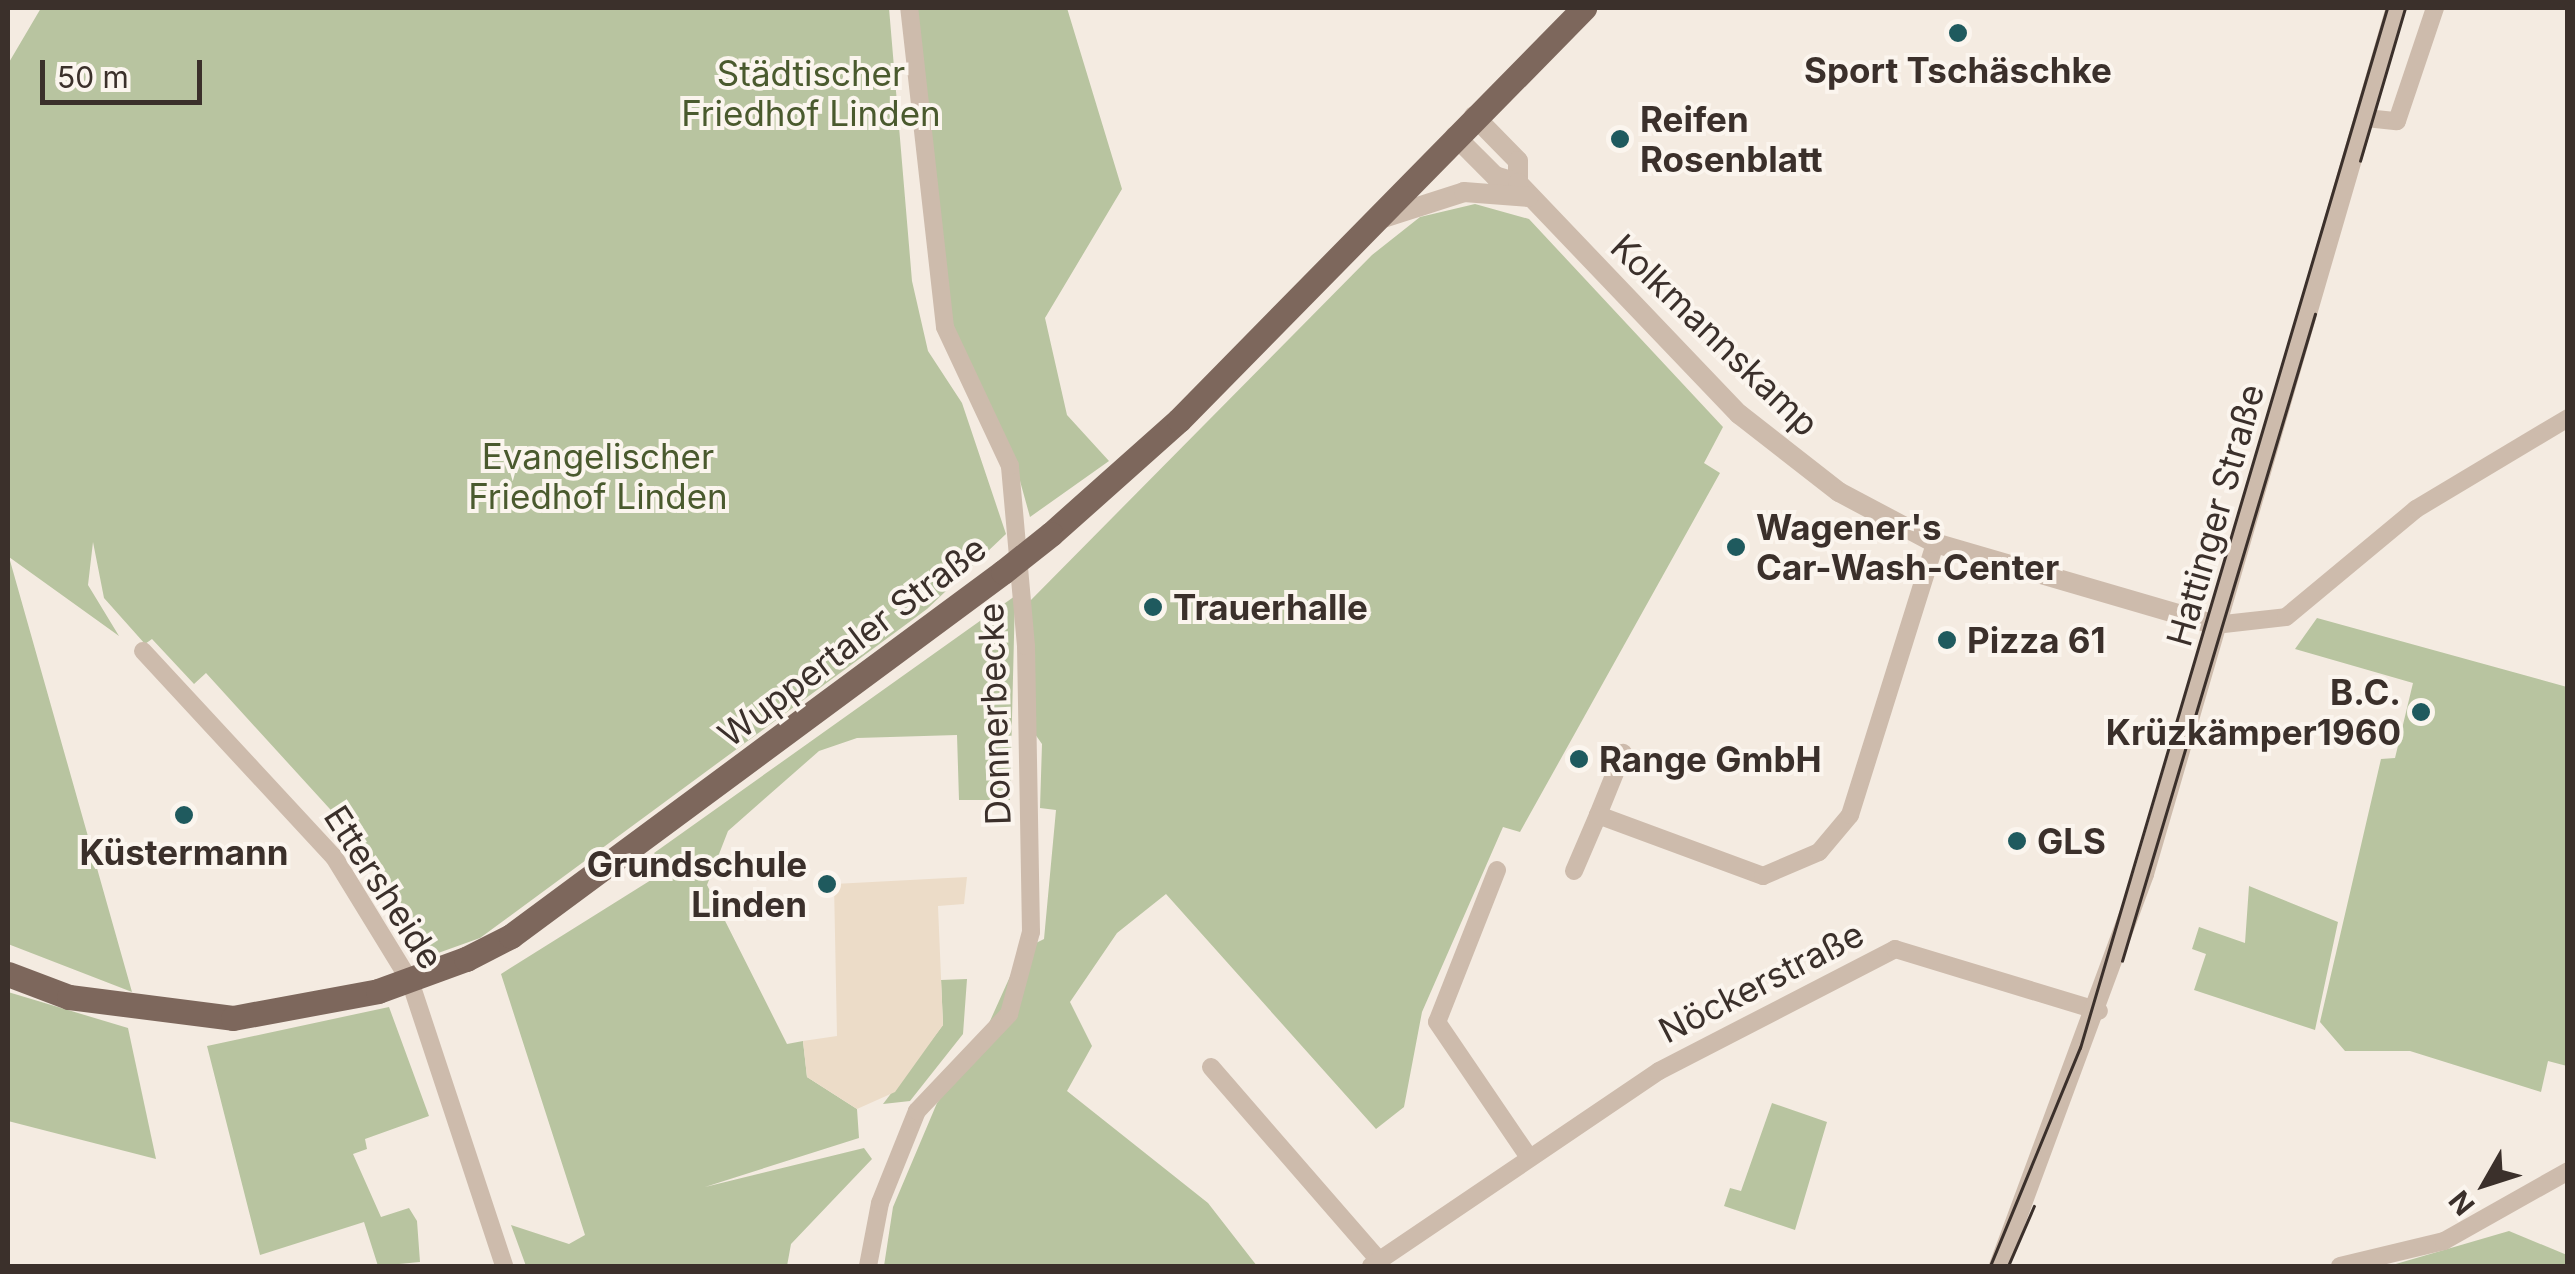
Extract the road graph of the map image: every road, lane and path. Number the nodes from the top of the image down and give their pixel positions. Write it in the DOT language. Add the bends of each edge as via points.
graph roads {
  1 [pos="910,8"];
  2 [pos="1584,8"];
  3 [pos="2396,8"];
  4 [pos="2435,8"];
  5 [pos="1474,116"];
  6 [pos="2366,118"];
  7 [pos="1455,136"];
  8 [pos="1524,190"];
  9 [pos="1373,222"];
  10 [pos="2568,418"];
  11 [pos="1936,544"];
  12 [pos="2215,625"];
  13 [pos="143,650"];
  14 [pos="1623,753"];
  15 [pos="1598,816"];
  16 [pos="1497,870"];
  17 [pos="1574,871"];
  18 [pos="8,974"];
  19 [pos="410,981"];
  20 [pos="2099,1012"];
  21 [pos="1211,1067"];
  22 [pos="1526,1153"];
  23 [pos="2568,1171"];
  24 [pos="1374,1263"];
  25 [pos="504,1266"];
  26 [pos="868,1266"];
  27 [pos="1999,1266"];
  28 [pos="2340,1266"];
  1 -- 26 [label="street, Donnerbecke" via="945,327 1010,466 1026,646 1030,932 1009,1014 912,1120"];
  2 -- 5 [label="main road, Wuppertaler Straße"];
  3 -- 6 [label="street, Hattinger Straße"];
  4 -- 6 [label="street" via="2397,120"];
  5 -- 7 [label="main road, Wuppertaler Straße"];
  5 -- 8 [label="street, Kolkmannskamp" via="1518,160"];
  6 -- 12 [label="street, Hattinger Straße"];
  7 -- 8 [label="street, Kolkmannskamp" via="1495,176"];
  7 -- 9 [label="main road, Wuppertaler Straße"];
  8 -- 9 [label="street" via="1464,192"];
  8 -- 11 [label="street, Kolkmannskamp" via="1784,453"];
  9 -- 19 [label="main road, Wuppertaler Straße, bridge" via="1179,420 1003,572 511,936"];
  10 -- 12 [label="street" via="2416,509 2286,616"];
  11 -- 12 [label="street, Kolkmannskamp"];
  11 -- 15 [label="street" via="1850,815 1819,852 1762,876"];
  12 -- 20 [label="street, Hattinger Straße"];
  13 -- 19 [label="street, Ettersheide" via="308,824"];
  14 -- 15 [label="street"];
  15 -- 17 [label="street"];
  16 -- 22 [label="street" via="1437,1022"];
  18 -- 19 [label="main road, Wuppertaler Straße" via="69,997 233,1018"];
  19 -- 25 [label="street, Ettersheide"];
  20 -- 22 [label="street, Nöckerstraße" via="1896,949 1738,1027"];
  20 -- 27 [label="street, Hattinger Straße"];
  21 -- 24 [label="street, Nöckerstraße"];
  22 -- 24 [label="street, Nöckerstraße"];
  23 -- 28 [label="street" via="2444,1241"];
}
